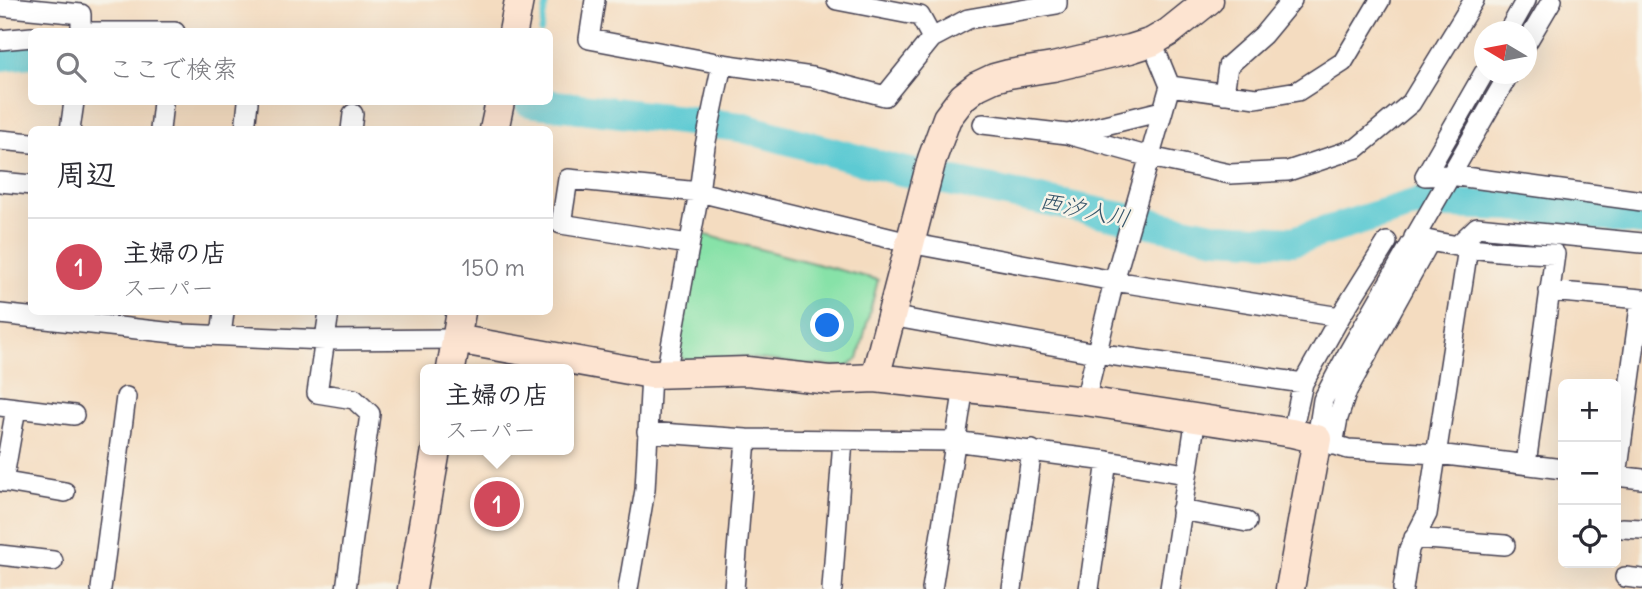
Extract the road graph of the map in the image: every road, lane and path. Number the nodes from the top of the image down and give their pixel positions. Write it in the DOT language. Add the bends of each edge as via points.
graph roads {
  1 [pos="519,0"];
  2 [pos="595,0"];
  3 [pos="837,0"];
  4 [pos="1057,0"];
  5 [pos="1209,0"];
  6 [pos="1292,0"];
  7 [pos="1380,0"];
  8 [pos="1474,0"];
  9 [pos="1526,0"];
  10 [pos="1552,0"];
  11 [pos="0,6"];
  12 [pos="970,9"];
  13 [pos="1514,21"];
  14 [pos="1537,26"];
  15 [pos="83,28"];
  16 [pos="514,28"];
  17 [pos="28,37"];
  18 [pos="932,38"];
  19 [pos="0,40"];
  20 [pos="1152,42"];
  21 [pos="722,64"];
  22 [pos="1478,84"];
  23 [pos="1503,84"];
  24 [pos="1170,86"];
  25 [pos="1224,94"];
  26 [pos="74,105"];
  27 [pos="163,105"];
  28 [pos="248,105"];
  29 [pos="1162,111"];
  30 [pos="983,124"];
  31 [pos="71,126"];
  32 [pos="160,126"];
  33 [pos="245,126"];
  34 [pos="1066,134"];
  35 [pos="0,140"];
  36 [pos="28,143"];
  37 [pos="1150,157"];
  38 [pos="1450,176"];
  39 [pos="0,182"];
  40 [pos="28,185"];
  41 [pos="699,192"];
  42 [pos="1642,201"];
  43 [pos="1422,239"];
  44 [pos="1387,242"];
  45 [pos="909,243"];
  46 [pos="1642,243"];
  47 [pos="688,244"];
  48 [pos="1463,247"];
  49 [pos="1114,281"];
  50 [pos="1549,291"];
  51 [pos="1642,299"];
  52 [pos="0,314"];
  53 [pos="224,315"];
  54 [pos="329,315"];
  55 [pos="460,315"];
  56 [pos="890,316"];
  57 [pos="1340,317"];
  58 [pos="137,320"];
  59 [pos="221,335"];
  60 [pos="456,339"];
  61 [pos="325,340"];
  62 [pos="1096,353"];
  63 [pos="452,364"];
  64 [pos="658,374"];
  65 [pos="875,378"];
  66 [pos="1303,383"];
  67 [pos="964,387"];
  68 [pos="126,397"];
  69 [pos="1084,401"];
  70 [pos="8,407"];
  71 [pos="74,415"];
  72 [pos="1196,417"];
  73 [pos="647,432"];
  74 [pos="746,439"];
  75 [pos="1314,439"];
  76 [pos="844,440"];
  77 [pos="954,440"];
  78 [pos="1621,442"];
  79 [pos="1032,450"];
  80 [pos="1437,454"];
  81 [pos="435,455"];
  82 [pos="1107,461"];
  83 [pos="1526,464"];
  84 [pos="1558,468"];
  85 [pos="1186,474"];
  86 [pos="1621,477"];
  87 [pos="1642,479"];
  88 [pos="2,482"];
  89 [pos="65,492"];
  90 [pos="1181,510"];
  91 [pos="1247,522"];
  92 [pos="1622,528"];
  93 [pos="1642,530"];
  94 [pos="1414,538"];
  95 [pos="1504,545"];
  96 [pos="0,555"];
  97 [pos="53,561"];
  98 [pos="101,589"];
  99 [pos="346,589"];
  100 [pos="412,589"];
  101 [pos="628,589"];
  102 [pos="734,589"];
  103 [pos="832,589"];
  104 [pos="932,589"];
  105 [pos="1012,589"];
  106 [pos="1089,589"];
  107 [pos="1170,589"];
  108 [pos="1290,589"];
  109 [pos="1403,589"];
  1 -- 16 [label="street"];
  2 -- 21 [label="street" via="589,39"];
  3 -- 18 [label="street" via="919,16"];
  4 -- 12 [label="street" via="1057,4"];
  5 -- 20 [label="street"];
  6 -- 25 [label="street" via="1263,35 1228,66"];
  7 -- 25 [label="street" via="1343,62 1298,91 1256,98"];
  8 -- 37 [label="street" via="1411,103 1357,148 1288,171 1230,174"];
  9 -- 13 [label="street"];
  10 -- 14 [label="street"];
  11 -- 15 [label="street" via="80,14"];
  12 -- 18 [label="street"];
  17 -- 19 [label="street"];
  18 -- 21 [label="street" via="885,96 812,77"];
  20 -- 24 [label="street"];
  20 -- 45 [label="street" via="994,78 963,97 947,118"];
  21 -- 41 [label="street"];
  22 -- 38 [label="street" via="1425,176"];
  23 -- 38 [label="street"];
  24 -- 25 [label="street"];
  24 -- 29 [label="street"];
  26 -- 31 [label="street"];
  27 -- 32 [label="street"];
  28 -- 33 [label="street"];
  29 -- 34 [label="street"];
  29 -- 37 [label="street"];
  30 -- 34 [label="street"];
  34 -- 37 [label="street"];
  35 -- 36 [label="street"];
  37 -- 49 [label="street"];
  38 -- 42 [label="street"];
  38 -- 43 [label="street"];
  39 -- 40 [label="street"];
  41 -- 45 [label="street"];
  41 -- 47 [label="street"];
  41 -- 47 [label="street" via="569,179 561,224"];
  43 -- 48 [label="street"];
  43 -- 75 [label="street" via="1323,400"];
  44 -- 57 [label="street"];
  45 -- 49 [label="street"];
  45 -- 56 [label="street"];
  46 -- 48 [label="street" via="1477,227"];
  47 -- 64 [label="street"];
  48 -- 50 [label="street" via="1555,254"];
  48 -- 80 [label="street"];
  49 -- 57 [label="street"];
  49 -- 62 [label="street"];
  50 -- 51 [label="street"];
  50 -- 83 [label="street"];
  51 -- 78 [label="street"];
  52 -- 58 [label="street"];
  53 -- 59 [label="street"];
  54 -- 61 [label="street"];
  55 -- 60 [label="street"];
  56 -- 62 [label="street"];
  56 -- 65 [label="street"];
  57 -- 66 [label="street"];
  58 -- 59 [label="street" via="183,334"];
  59 -- 61 [label="street"];
  60 -- 61 [label="street"];
  60 -- 63 [label="street"];
  60 -- 64 [label="street"];
  61 -- 99 [label="street" via="317,394 354,399 370,414"];
  62 -- 66 [label="street"];
  62 -- 69 [label="street"];
  64 -- 65 [label="street" via="747,371 829,380"];
  64 -- 73 [label="street"];
  65 -- 67 [label="street"];
  66 -- 75 [label="street"];
  67 -- 69 [label="street"];
  67 -- 77 [label="street"];
  68 -- 98 [label="street"];
  69 -- 72 [label="street"];
  70 -- 71 [label="street"];
  70 -- 88 [label="street"];
  72 -- 75 [label="street"];
  72 -- 85 [label="street"];
  73 -- 74 [label="street"];
  73 -- 101 [label="street" via="645,490"];
  74 -- 76 [label="street"];
  74 -- 102 [label="street"];
  75 -- 80 [label="street" via="1348,449"];
  75 -- 108 [label="street"];
  76 -- 77 [label="street"];
  76 -- 103 [label="street"];
  77 -- 79 [label="street"];
  77 -- 104 [label="street"];
  79 -- 82 [label="street"];
  79 -- 105 [label="street"];
  80 -- 83 [label="street"];
  80 -- 94 [label="street" via="1427,514"];
  81 -- 100 [label="street"];
  82 -- 85 [label="street"];
  82 -- 106 [label="street"];
  83 -- 84 [label="street"];
  85 -- 90 [label="street"];
  86 -- 87 [label="street"];
  88 -- 89 [label="street"];
  90 -- 91 [label="street"];
  90 -- 107 [label="street"];
  92 -- 93 [label="street"];
  94 -- 95 [label="street"];
  94 -- 109 [label="street"];
  96 -- 97 [label="street"];
}
